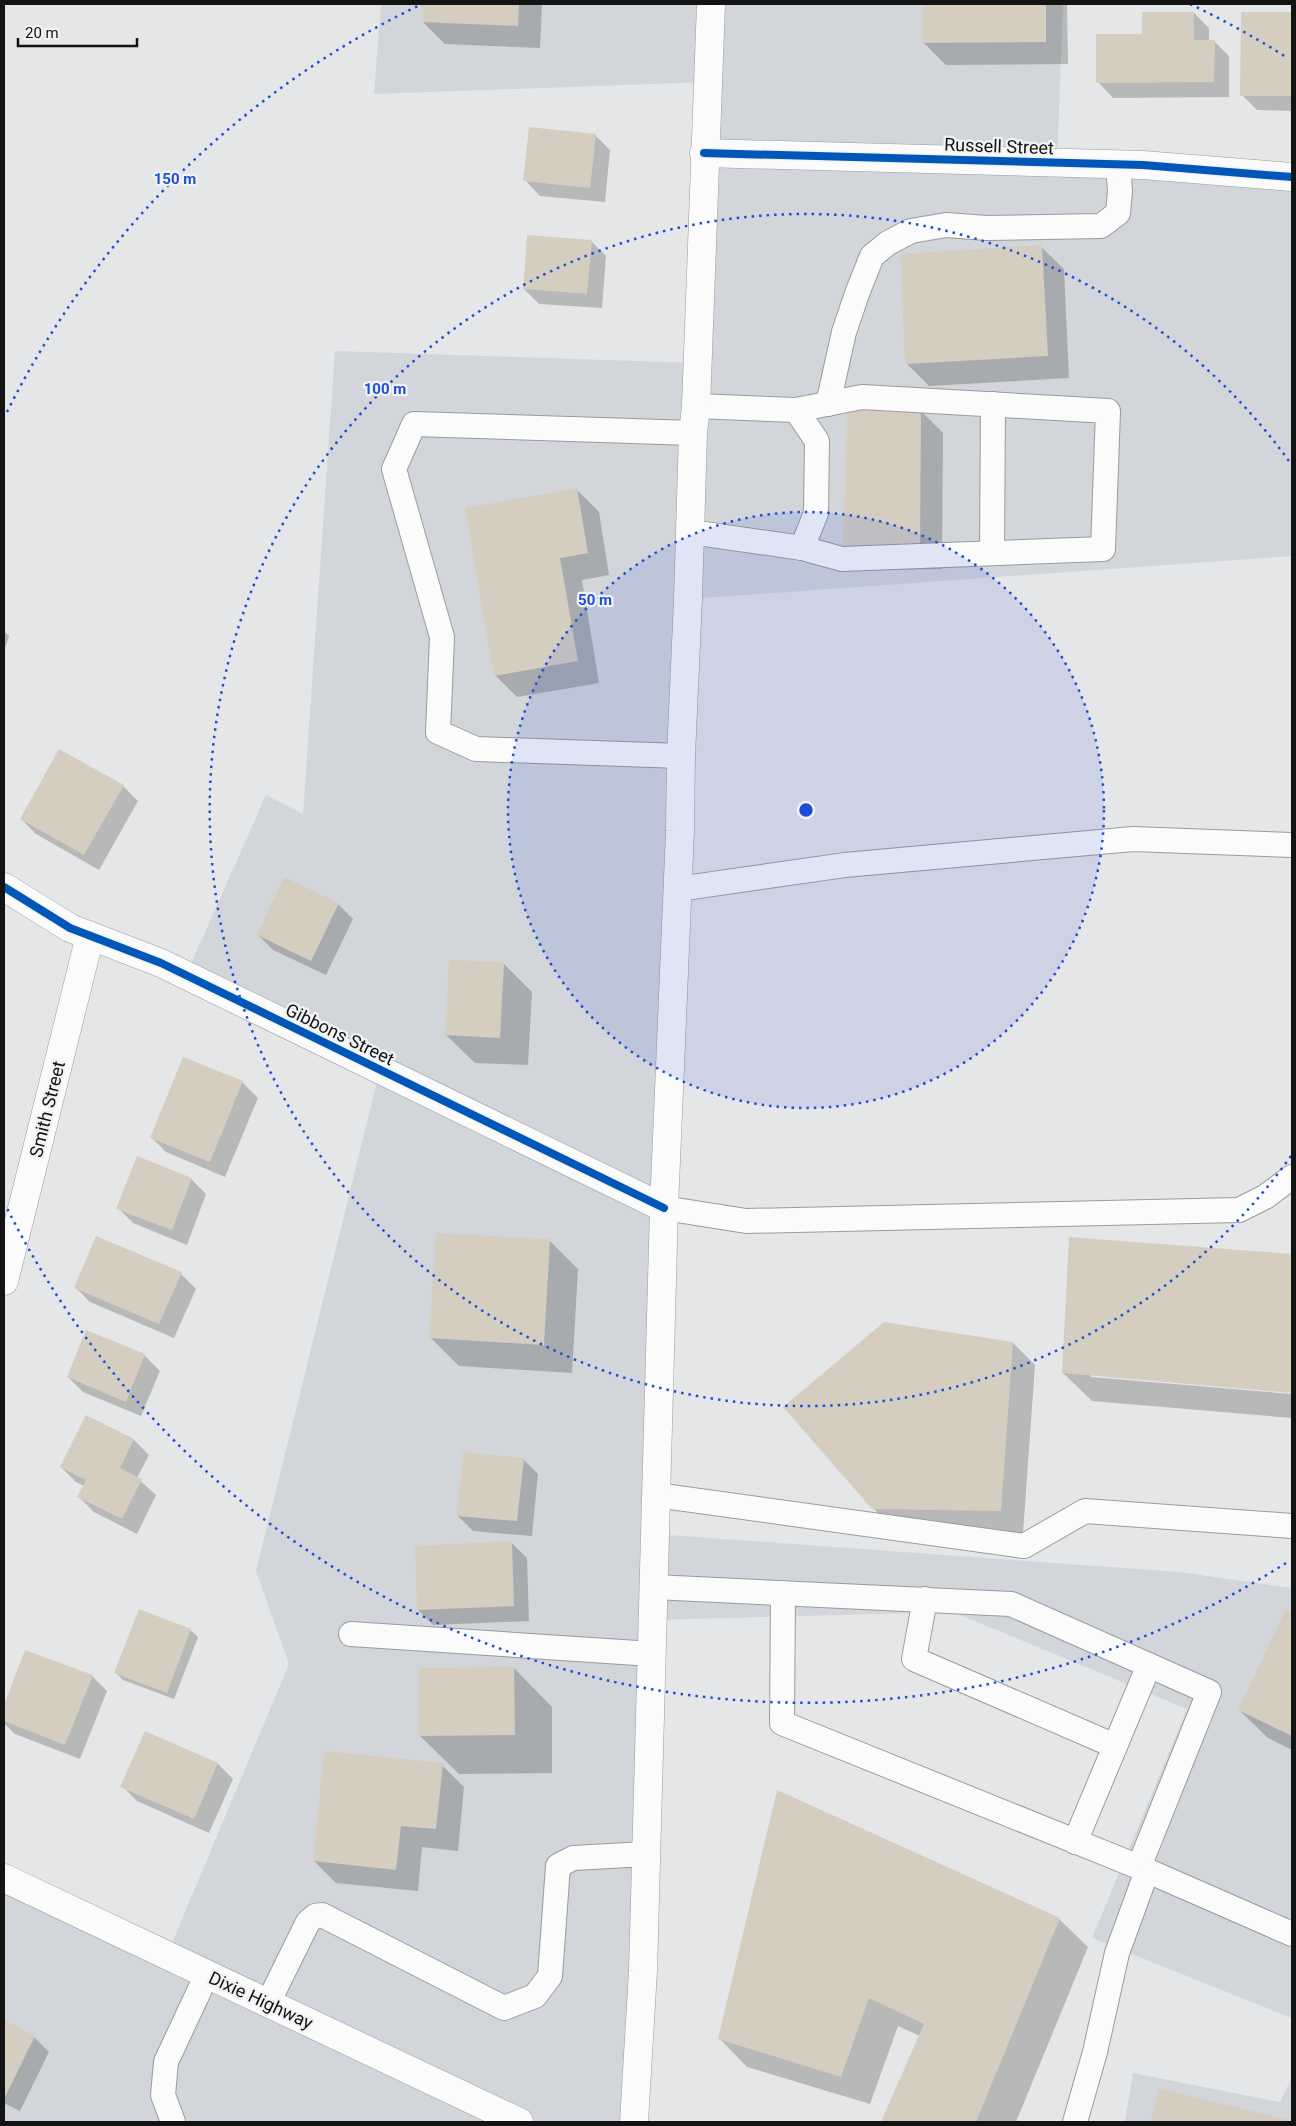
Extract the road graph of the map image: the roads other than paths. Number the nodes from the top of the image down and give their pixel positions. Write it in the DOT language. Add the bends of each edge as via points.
graph roads {
  1 [pos="711,4"];
  2 [pos="704,153"];
  3 [pos="1118,164"];
  4 [pos="1292,177"];
  5 [pos="828,404"];
  6 [pos="993,404"];
  7 [pos="696,406"];
  8 [pos="796,410"];
  9 [pos="692,433"];
  10 [pos="691,532"];
  11 [pos="802,548"];
  12 [pos="992,553"];
  13 [pos="681,756"];
  14 [pos="1292,845"];
  15 [pos="4,887"];
  16 [pos="678,889"];
  17 [pos="90,936"];
  18 [pos="1292,1177"];
  19 [pos="664,1208"];
  20 [pos="4,1281"];
  21 [pos="656,1495"];
  22 [pos="1292,1526"];
  23 [pos="654,1587"];
  24 [pos="783,1593"];
  25 [pos="925,1600"];
  26 [pos="351,1634"];
  27 [pos="652,1654"];
  28 [pos="1149,1665"];
  29 [pos="1115,1746"];
  30 [pos="1075,1842"];
  31 [pos="646,1854"];
  32 [pos="1143,1869"];
  33 [pos="4,1878"];
  34 [pos="1292,1934"];
  35 [pos="207,1974"];
  36 [pos="268,2003"];
  37 [pos="173,2122"];
  38 [pos="518,2122"];
  39 [pos="634,2122"];
  40 [pos="1075,2122"];
  1 -- 2 [label="main road"];
  2 -- 3 [label="main road, Russell Street"];
  2 -- 7 [label="main road"];
  3 -- 4 [label="main road, Russell Street"];
  3 -- 5 [label="lane" via="1118,213 1101,226 987,228 946,224 912,231 888,243 872,256 844,332"];
  5 -- 6 [label="lane" via="862,397"];
  5 -- 8 [label="lane"];
  6 -- 12 [label="lane"];
  6 -- 12 [label="lane" via="1108,411 1103,548"];
  7 -- 8 [label="lane"];
  7 -- 9 [label="main road"];
  8 -- 11 [label="lane" via="817,440 816,513"];
  9 -- 10 [label="main road"];
  9 -- 13 [label="lane" via="414,424 394,469 442,637 438,732 476,749"];
  10 -- 11 [label="lane"];
  10 -- 13 [label="main road"];
  11 -- 12 [label="lane" via="842,559"];
  13 -- 16 [label="main road"];
  14 -- 16 [label="lane" via="1133,838 845,865"];
  15 -- 17 [label="main road, Gibbons Street" via="70,928"];
  16 -- 19 [label="main road"];
  17 -- 19 [label="main road, Gibbons Street" via="161,963"];
  17 -- 20 [label="main road, Smith Street"];
  18 -- 19 [label="lane" via="1266,1197 1238,1210 746,1221"];
  19 -- 21 [label="main road"];
  21 -- 22 [label="lane" via="1024,1546 1086,1511"];
  21 -- 23 [label="main road"];
  23 -- 24 [label="lane"];
  23 -- 27 [label="main road"];
  24 -- 25 [label="lane"];
  24 -- 30 [label="lane" via="782,1724"];
  25 -- 28 [label="lane" via="1011,1604"];
  25 -- 29 [label="lane" via="914,1659"];
  26 -- 27 [label="lane"];
  27 -- 31 [label="main road"];
  28 -- 29 [label="lane"];
  28 -- 32 [label="lane" via="1209,1692"];
  29 -- 30 [label="lane"];
  30 -- 32 [label="lane"];
  31 -- 36 [label="lane" via="573,1858 558,1866 550,1976 535,1996 504,2008 322,1915 308,1922"];
  31 -- 39 [label="main road"];
  32 -- 34 [label="lane"];
  32 -- 40 [label="lane" via="1117,1953 1095,2052"];
  33 -- 35 [label="main road, Dixie Highway"];
  35 -- 36 [label="main road, Dixie Highway"];
  35 -- 37 [label="lane" via="166,2062 163,2095"];
  36 -- 38 [label="main road, Dixie Highway"];
}
